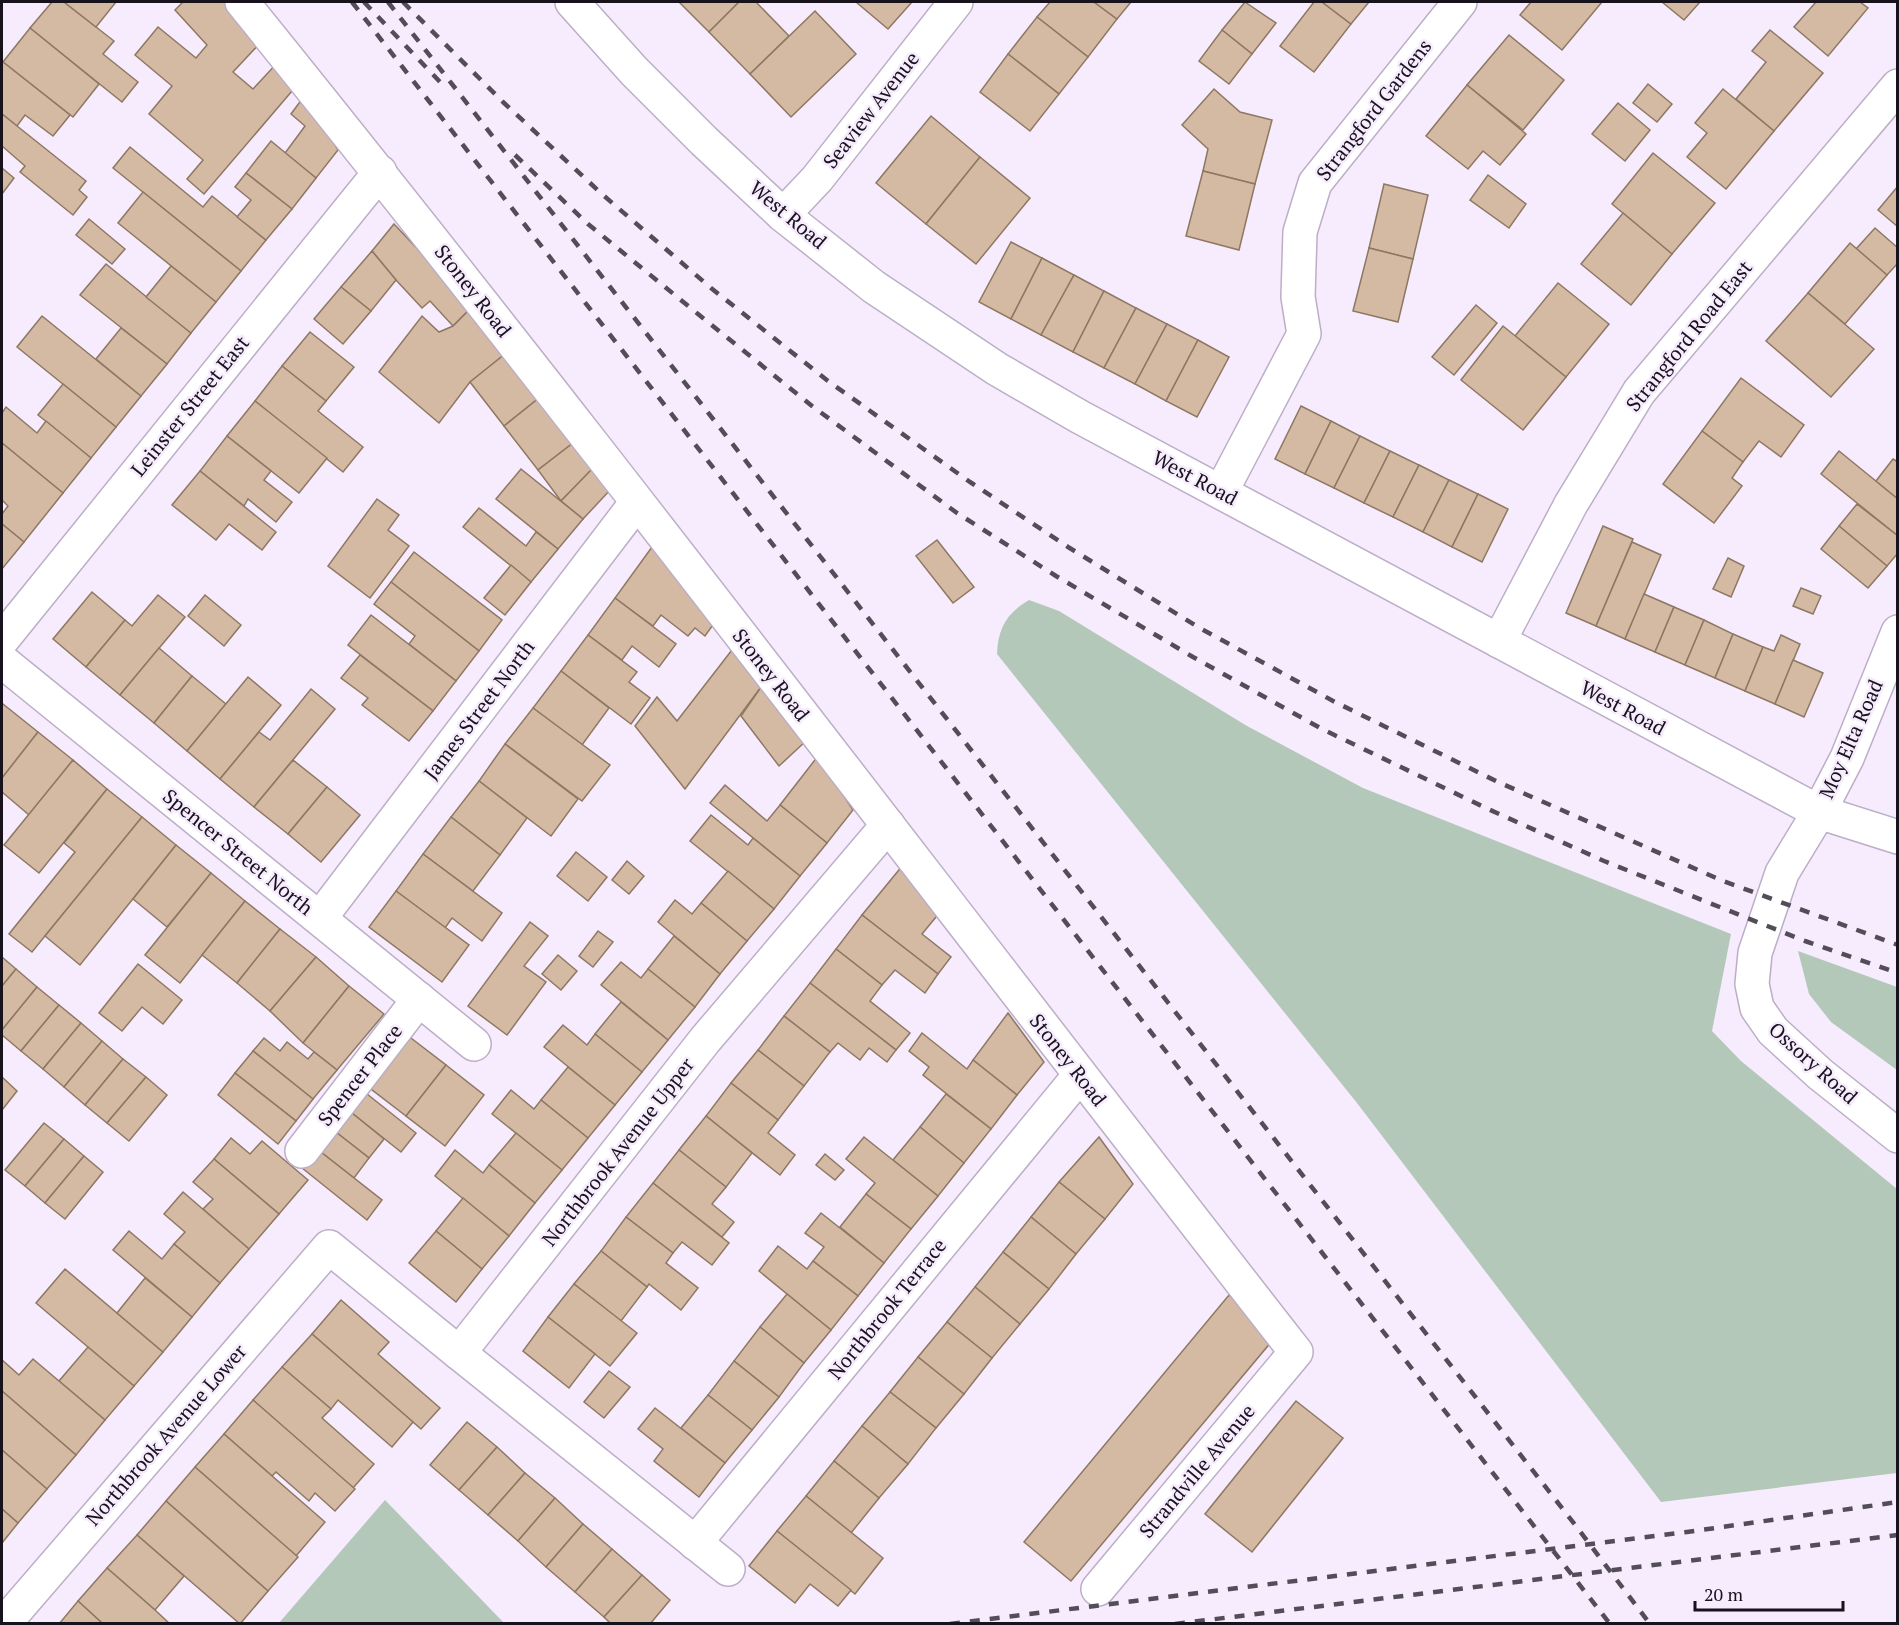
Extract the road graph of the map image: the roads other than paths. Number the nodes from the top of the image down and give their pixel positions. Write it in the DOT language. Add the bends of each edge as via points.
graph roads {
  1 [pos="242,2"];
  2 [pos="572,2"];
  3 [pos="956,2"];
  4 [pos="1460,2"];
  5 [pos="1898,86"];
  6 [pos="380,172"];
  7 [pos="783,215"];
  8 [pos="1221,492"];
  9 [pos="638,502"];
  10 [pos="1898,633"];
  11 [pos="2,640"];
  12 [pos="1499,641"];
  13 [pos="2,661"];
  14 [pos="1819,812"];
  15 [pos="888,825"];
  16 [pos="1898,837"];
  17 [pos="320,918"];
  18 [pos="419,999"];
  19 [pos="474,1044"];
  20 [pos="1080,1076"];
  21 [pos="1898,1136"];
  22 [pos="302,1151"];
  23 [pos="1296,1352"];
  24 [pos="459,1353"];
  25 [pos="695,1543"];
  26 [pos="728,1569"];
  27 [pos="1098,1589"];
  28 [pos="4,1623"];
  1 -- 6 [label="street, Stoney Road"];
  2 -- 7 [label="street, West Road" via="704,141"];
  3 -- 7 [label="street, Seaview Avenue" via="817,179"];
  4 -- 8 [label="street, Strangford Gardens" via="1316,183 1300,232 1298,297 1304,334"];
  5 -- 12 [label="street, Strangford Road East" via="1639,392 1571,504"];
  6 -- 9 [label="street, Stoney Road"];
  6 -- 11 [label="street, Leinster Street East"];
  7 -- 8 [label="street, West Road" via="874,287 997,369"];
  8 -- 12 [label="street, West Road"];
  9 -- 15 [label="street, Stoney Road"];
  9 -- 17 [label="street, James Street North"];
  10 -- 14 [label="street, Moy Elta Road" via="1847,758"];
  12 -- 14 [label="street, West Road"];
  13 -- 17 [label="street, Spencer Street North"];
  14 -- 16 [label="street, West Road"];
  14 -- 21 [label="street, Ossory Road" via="1782,873 1755,953 1752,984 1757,1008 1773,1032"];
  15 -- 20 [label="street, Stoney Road"];
  15 -- 24 [label="street, Northbrook Avenue Upper" via="705,1040"];
  17 -- 18 [label="street, Spencer Street North"];
  18 -- 19 [label="street, Spencer Street North"];
  18 -- 22 [label="street, Spencer Place"];
  20 -- 23 [label="street, Stoney Road"];
  20 -- 25 [label="street, Northbrook Terrace"];
  23 -- 27 [label="street, Strandville Avenue"];
  24 -- 25 [label="street"];
  24 -- 28 [label="street, Northbrook Avenue Lower" via="329,1247"];
  25 -- 26 [label="street"];
}
